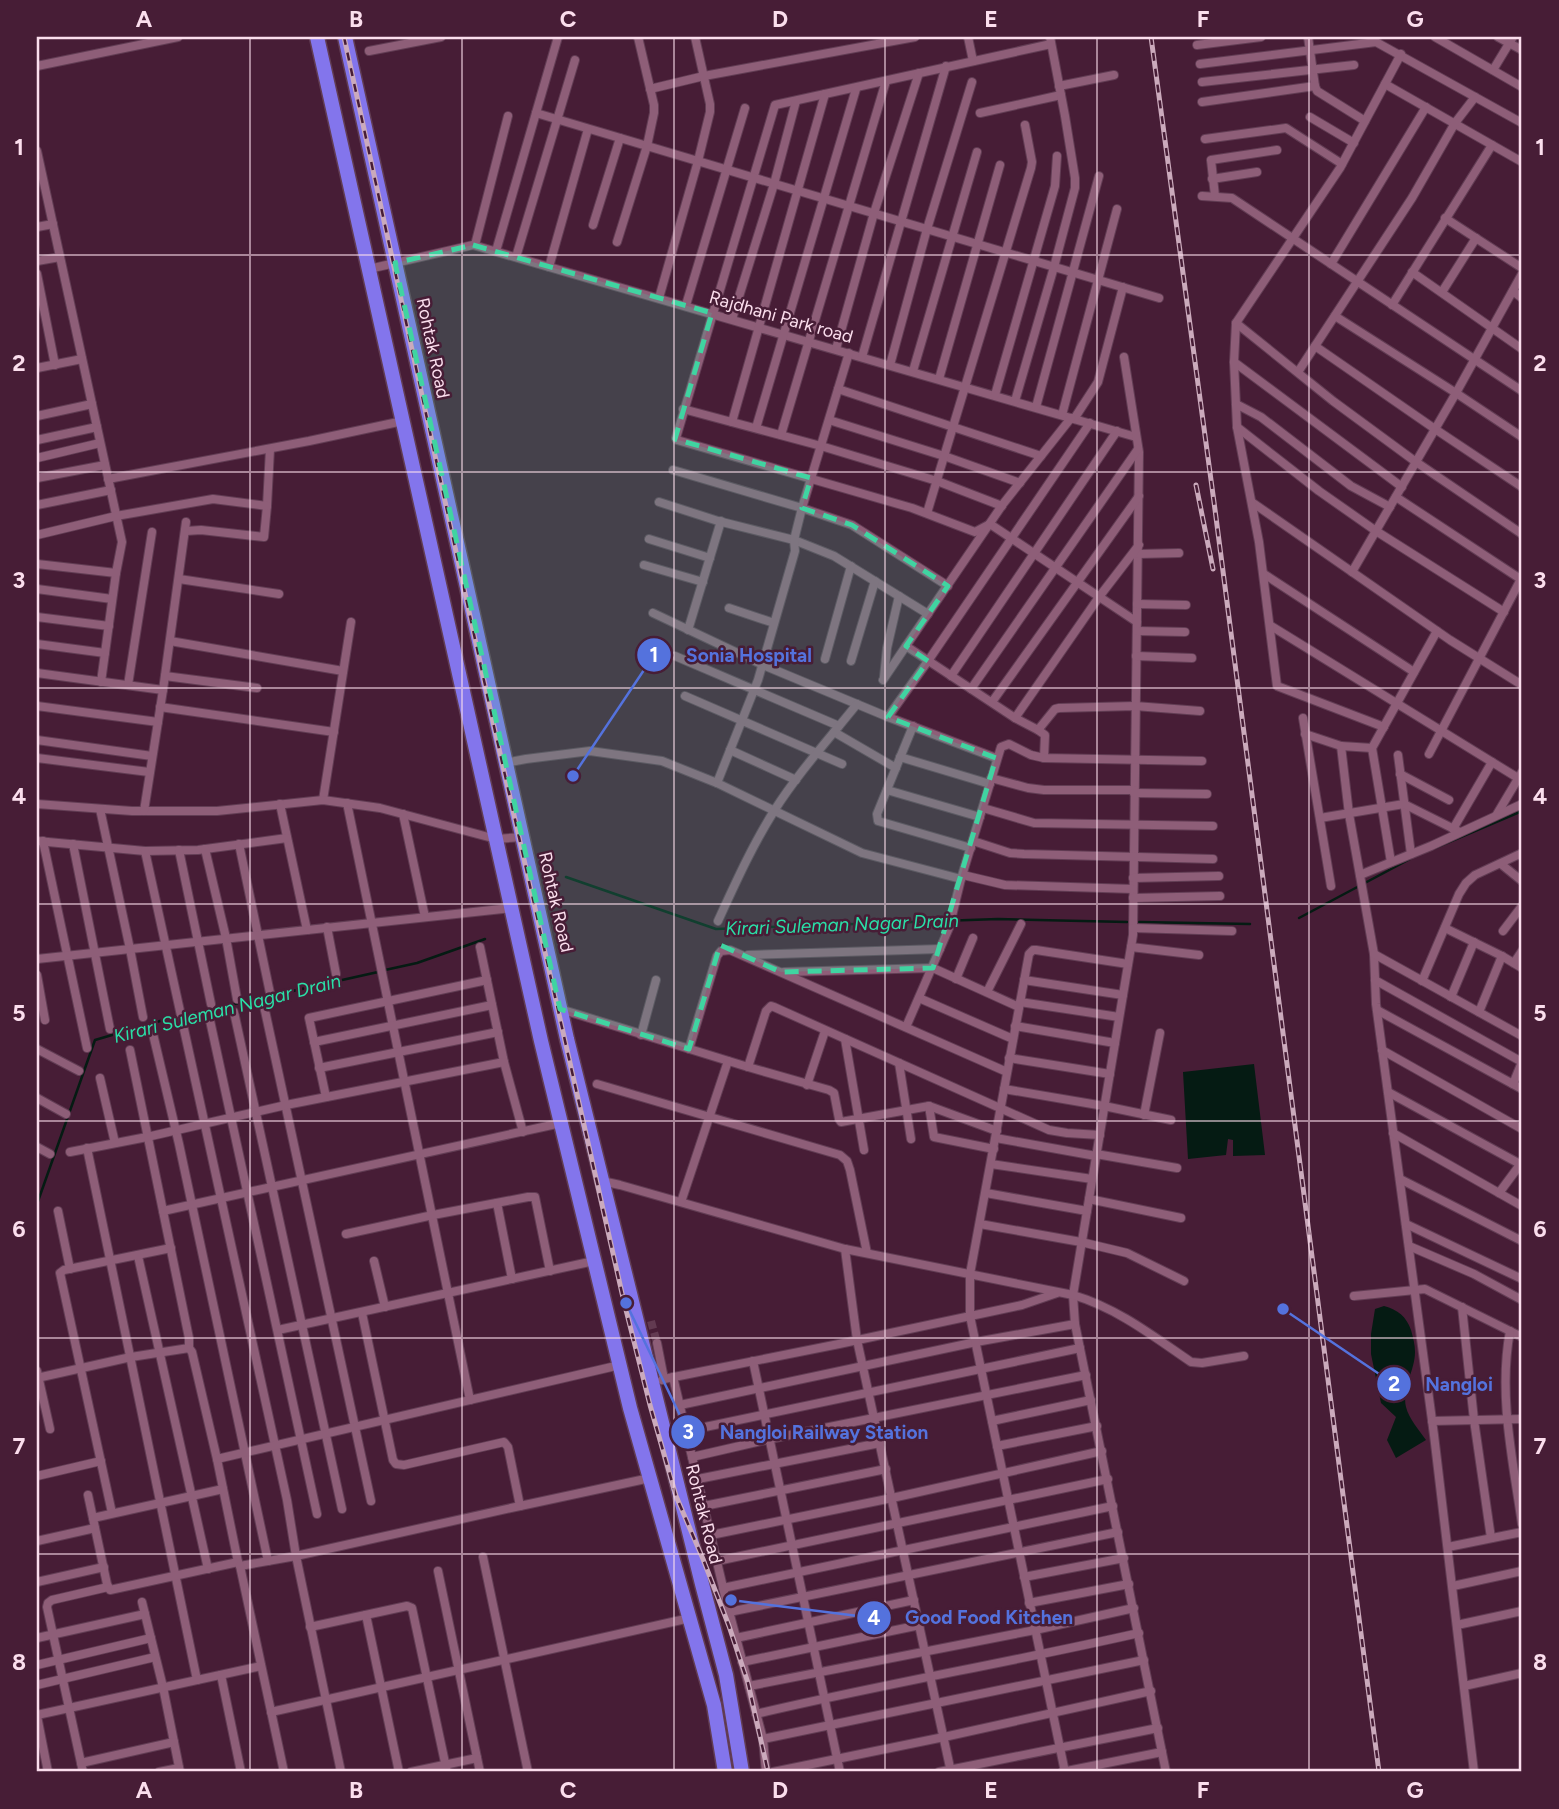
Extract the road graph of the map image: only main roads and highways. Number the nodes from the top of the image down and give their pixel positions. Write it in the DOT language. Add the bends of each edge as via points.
graph roads {
  1 [pos="317,37"];
  2 [pos="345,37"];
  3 [pos="598,1163"];
  4 [pos="572,1170"];
  5 [pos="725,1771"];
  6 [pos="742,1772"];
  1 -- 4 [label="highway"];
  2 -- 3 [label="highway, Rohtak Road"];
  3 -- 4 [label="highway"];
  3 -- 6 [label="highway, Rohtak Road" via="663,1379"];
  4 -- 5 [label="highway" via="620,1365 714,1705"];
}
